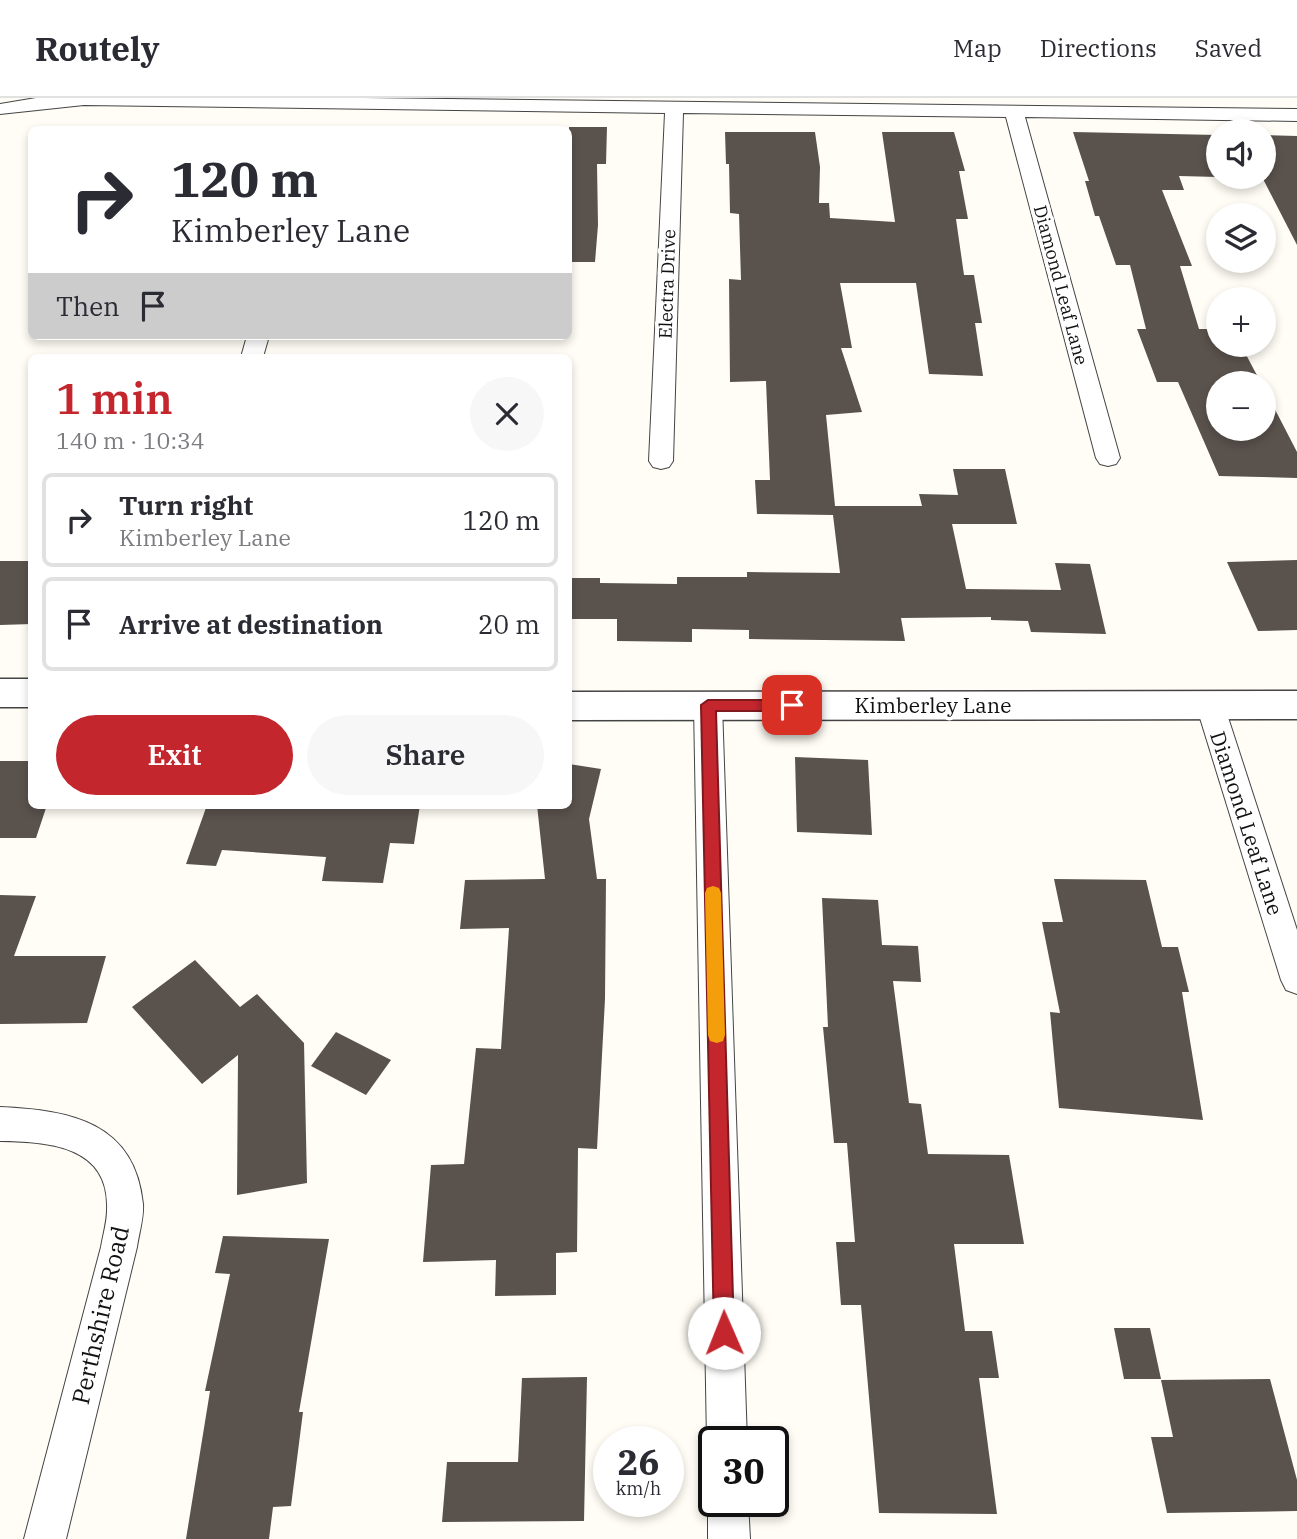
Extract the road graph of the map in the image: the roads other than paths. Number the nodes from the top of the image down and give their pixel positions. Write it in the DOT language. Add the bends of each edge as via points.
graph roads {
  1 [pos="330,106"];
  2 [pos="674,107"];
  3 [pos="0,109"];
  4 [pos="1014,112"];
  5 [pos="1297,115"];
  6 [pos="1108,458"];
  7 [pos="661,461"];
  8 [pos="0,693"];
  9 [pos="28,693"];
  10 [pos="708,705"];
  11 [pos="1210,705"];
  12 [pos="1297,705"];
  13 [pos="572,706"];
  14 [pos="1297,980"];
  15 [pos="0,1124"];
  16 [pos="727,1426"];
  17 [pos="728,1517"];
  18 [pos="45,1539"];
  19 [pos="729,1539"];
  1 -- 2 [label="street"];
  1 -- 3 [label="street" via="84,100"];
  2 -- 4 [label="street"];
  2 -- 7 [label="street, Electra Drive"];
  4 -- 5 [label="street"];
  4 -- 6 [label="street, Diamond Leaf Lane"];
  8 -- 9 [label="street"];
  10 -- 11 [label="street, Kimberley Lane"];
  10 -- 13 [label="street, Kimberley Lane"];
  10 -- 16 [label="street"];
  11 -- 12 [label="street, Kimberley Lane"];
  11 -- 14 [label="street, Diamond Leaf Lane"];
  15 -- 18 [label="street, Perthshire Road" via="38,1124 87,1137 117,1165 125,1205 119,1247"];
  17 -- 19 [label="street"];
}
